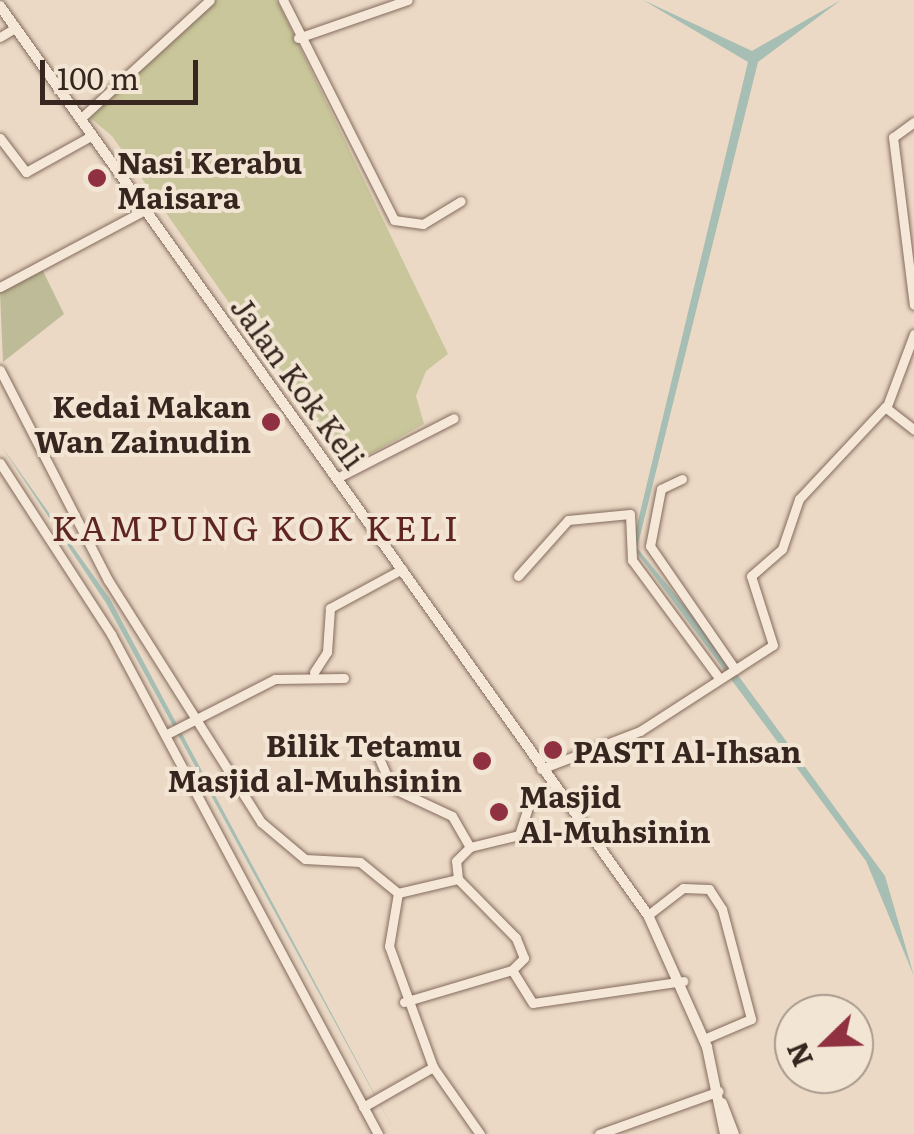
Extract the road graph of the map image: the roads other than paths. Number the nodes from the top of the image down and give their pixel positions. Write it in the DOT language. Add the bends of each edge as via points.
graph roads {
  1 [pos="210,0"];
  2 [pos="283,0"];
  3 [pos="408,0"];
  4 [pos="0,6"];
  5 [pos="16,28"];
  6 [pos="0,37"];
  7 [pos="298,38"];
  8 [pos="80,119"];
  9 [pos="914,122"];
  10 [pos="91,136"];
  11 [pos="0,138"];
  12 [pos="461,201"];
  13 [pos="145,210"];
  14 [pos="0,287"];
  15 [pos="914,305"];
  16 [pos="914,334"];
  17 [pos="0,370"];
  18 [pos="887,406"];
  19 [pos="454,418"];
  20 [pos="914,430"];
  21 [pos="0,463"];
  22 [pos="337,478"];
  23 [pos="682,479"];
  24 [pos="402,568"];
  25 [pos="518,576"];
  26 [pos="735,670"];
  27 [pos="314,672"];
  28 [pos="344,678"];
  29 [pos="719,678"];
  30 [pos="188,722"];
  31 [pos="169,734"];
  32 [pos="376,751"];
  33 [pos="541,768"];
  34 [pos="556,789"];
  35 [pos="470,847"];
  36 [pos="458,879"];
  37 [pos="398,893"];
  38 [pos="648,916"];
  39 [pos="512,970"];
  40 [pos="683,981"];
  41 [pos="404,1002"];
  42 [pos="704,1039"];
  43 [pos="433,1068"];
  44 [pos="720,1097"];
  45 [pos="366,1105"];
  46 [pos="378,1134"];
  47 [pos="480,1134"];
  48 [pos="599,1134"];
  49 [pos="725,1134"];
  50 [pos="734,1134"];
  1 -- 8 [label="street"];
  2 -- 7 [label="street"];
  3 -- 7 [label="street"];
  4 -- 5 [label="street, Jalan Kok Keli"];
  5 -- 6 [label="street"];
  5 -- 8 [label="street, Jalan Kok Keli"];
  7 -- 12 [label="street" via="394,220 423,224"];
  8 -- 10 [label="street, Jalan Kok Keli"];
  9 -- 15 [label="street" via="898,127"];
  10 -- 11 [label="street" via="26,172"];
  10 -- 13 [label="street, Jalan Kok Keli"];
  13 -- 14 [label="street"];
  13 -- 22 [label="street, Jalan Kok Keli"];
  16 -- 18 [label="street"];
  17 -- 30 [label="street" via="57,490"];
  18 -- 20 [label="street"];
  18 -- 26 [label="street" via="804,492 782,549 751,576 774,640"];
  19 -- 22 [label="street"];
  21 -- 31 [label="street"];
  22 -- 24 [label="street, Jalan Kok Keli"];
  23 -- 26 [label="street" via="661,489 650,546"];
  24 -- 27 [label="street" via="330,608 327,652"];
  24 -- 33 [label="street, Jalan Kok Keli"];
  25 -- 29 [label="street" via="568,520 630,514 632,560"];
  26 -- 29 [label="street"];
  27 -- 28 [label="street"];
  27 -- 30 [label="street" via="257,685"];
  29 -- 33 [label="street" via="631,736"];
  30 -- 31 [label="street"];
  30 -- 37 [label="street" via="261,822 291,850 322,864 368,865"];
  31 -- 45 [label="street"];
  32 -- 35 [label="street" via="392,788 452,816"];
  33 -- 34 [label="street, Jalan Kok Keli"];
  34 -- 35 [label="street" via="528,807 520,835"];
  34 -- 38 [label="street, Jalan Kok Keli"];
  35 -- 36 [label="street" via="457,858"];
  36 -- 37 [label="street"];
  36 -- 39 [label="street" via="516,938 524,958"];
  37 -- 41 [label="street" via="387,937"];
  38 -- 40 [label="street, Jalan Kok Keli"];
  38 -- 42 [label="street" via="683,888 709,889 729,926 751,1019"];
  39 -- 40 [label="street" via="536,1003"];
  39 -- 41 [label="street"];
  40 -- 42 [label="street, Jalan Kok Keli"];
  41 -- 43 [label="street"];
  42 -- 44 [label="street, Jalan Kok Keli"];
  43 -- 45 [label="street"];
  43 -- 47 [label="street"];
  44 -- 48 [label="street"];
  44 -- 49 [label="street, Jalan Kok Keli"];
  44 -- 50 [label="street, Jalan Kok Keli"];
  45 -- 46 [label="street"];
}
